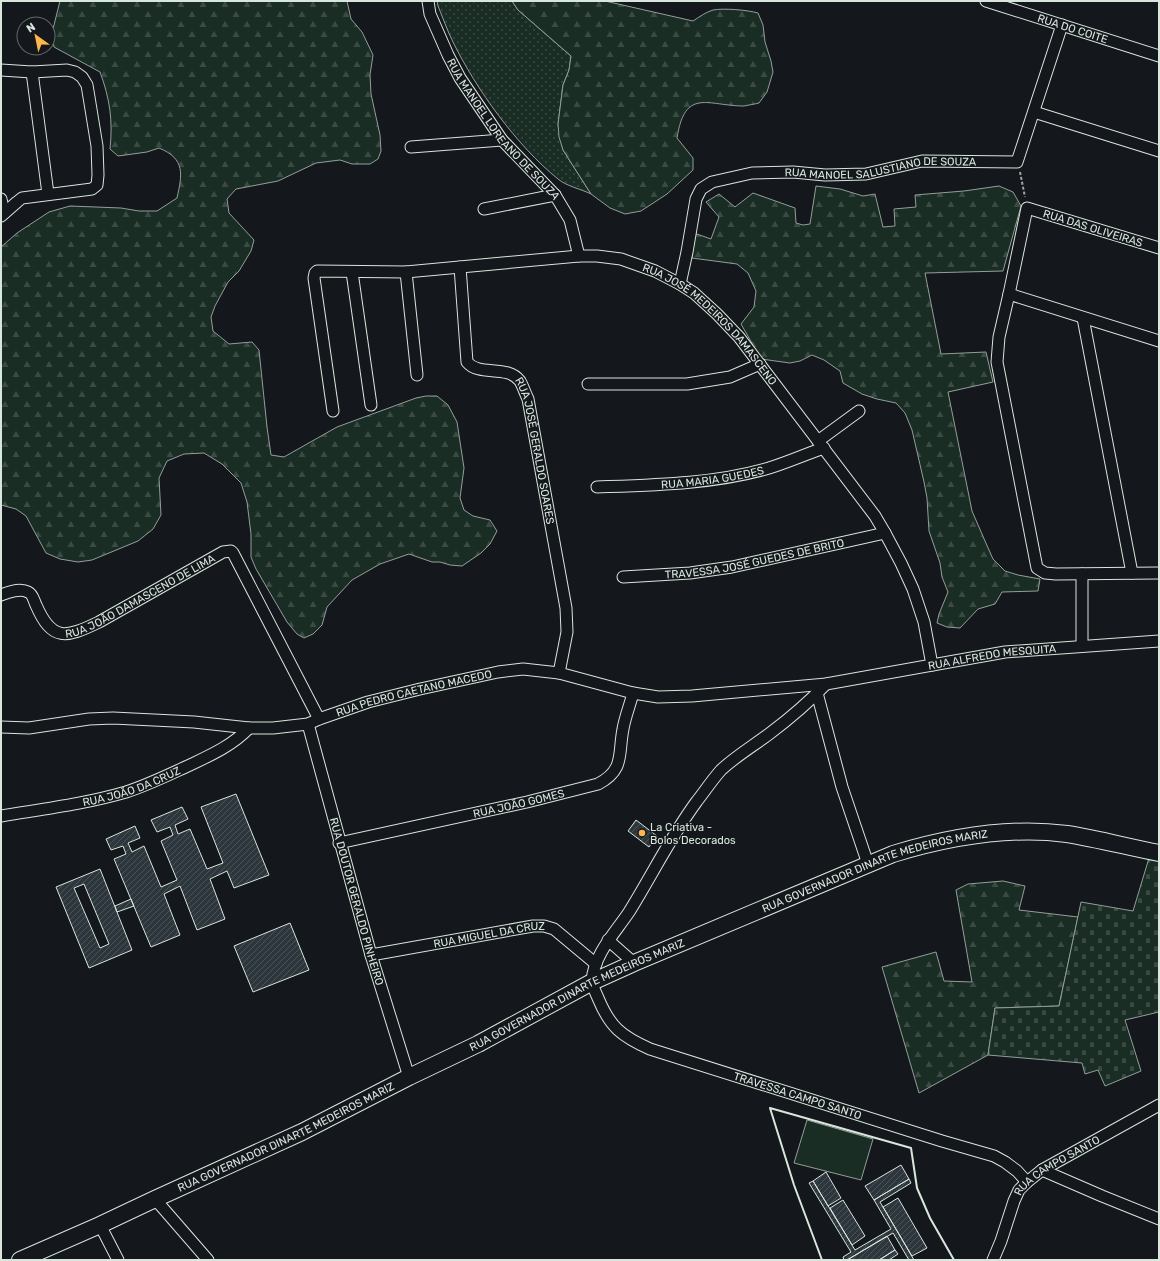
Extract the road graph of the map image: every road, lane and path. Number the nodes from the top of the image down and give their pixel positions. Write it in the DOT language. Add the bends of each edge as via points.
graph roads {
  1 [pos="428,1"];
  2 [pos="986,1"];
  3 [pos="1062,25"];
  4 [pos="1159,56"];
  5 [pos="1,70"];
  6 [pos="32,72"];
  7 [pos="1034,112"];
  8 [pos="502,140"];
  9 [pos="411,147"];
  10 [pos="1159,151"];
  11 [pos="1017,162"];
  12 [pos="48,194"];
  13 [pos="555,195"];
  14 [pos="1,199"];
  15 [pos="1027,208"];
  16 [pos="484,209"];
  17 [pos="3,215"];
  18 [pos="1159,248"];
  19 [pos="579,256"];
  20 [pos="460,267"];
  21 [pos="352,272"];
  22 [pos="406,272"];
  23 [pos="680,284"];
  24 [pos="1009,294"];
  25 [pos="1083,318"];
  26 [pos="1159,341"];
  27 [pos="760,364"];
  28 [pos="417,375"];
  29 [pos="588,384"];
  30 [pos="371,405"];
  31 [pos="333,411"];
  32 [pos="859,411"];
  33 [pos="821,444"];
  34 [pos="597,487"];
  35 [pos="885,532"];
  36 [pos="1132,573"];
  37 [pos="1159,573"];
  38 [pos="1082,574"];
  39 [pos="623,577"];
  40 [pos="1,595"];
  41 [pos="1159,641"];
  42 [pos="1082,646"];
  43 [pos="932,665"];
  44 [pos="559,673"];
  45 [pos="826,684"];
  46 [pos="633,692"];
  47 [pos="817,693"];
  48 [pos="319,720"];
  49 [pos="308,724"];
  50 [pos="1,726"];
  51 [pos="249,728"];
  52 [pos="1,816"];
  53 [pos="339,843"];
  54 [pos="1159,853"];
  55 [pos="868,864"];
  56 [pos="608,940"];
  57 [pos="371,955"];
  58 [pos="634,963"];
  59 [pos="596,964"];
  60 [pos="592,982"];
  61 [pos="409,1077"];
  62 [pos="1159,1105"];
  63 [pos="1042,1170"];
  64 [pos="1027,1182"];
  65 [pos="155,1199"];
  66 [pos="1159,1219"];
  67 [pos="100,1225"];
  68 [pos="20,1260"];
  69 [pos="118,1260"];
  70 [pos="208,1260"];
  71 [pos="993,1260"];
  1 -- 8 [label="street, RUA MANOEL LOREANO DE SOUZA" via="430,14 448,55 471,95"];
  2 -- 3 [label="street, RUA DO COITE"];
  3 -- 4 [label="street, RUA DO COITE"];
  3 -- 7 [label="street"];
  5 -- 6 [label="street"];
  6 -- 12 [label="street"];
  6 -- 12 [label="street" via="67,70 82,77 88,86 97,146 96,186"];
  7 -- 10 [label="street"];
  7 -- 11 [label="street"];
  8 -- 9 [label="street"];
  8 -- 13 [label="street, RUA MANOEL LOREANO DE SOUZA"];
  11 -- 15 [label="path"];
  11 -- 23 [label="street, RUA MANOEL SALUSTIANO DE SOUZA" via="922,161 866,174 752,173 712,182 701,189 696,199"];
  12 -- 17 [label="street" via="22,198"];
  13 -- 16 [label="street"];
  13 -- 19 [label="street, RUA MANOEL LOREANO DE SOUZA" via="570,220"];
  14 -- 17 [label="street"];
  15 -- 18 [label="street, RUA DAS OLIVEIRAS"];
  15 -- 24 [label="street"];
  19 -- 20 [label="street, RUA JOSÉ MEDEIROS DAMASCENO"];
  19 -- 23 [label="street, RUA JOSÉ MEDEIROS DAMASCENO" via="621,259 655,271"];
  20 -- 22 [label="street, RUA JOSÉ MEDEIROS DAMASCENO"];
  20 -- 44 [label="street, RUA JOSÉ GERALDO SOARES" via="467,362 475,368 513,375 519,380 528,399 566,608 567,632"];
  21 -- 22 [label="street, RUA JOSÉ MEDEIROS DAMASCENO"];
  21 -- 30 [label="street"];
  21 -- 31 [label="street, RUA JOSÉ MEDEIROS DAMASCENO" via="314,273"];
  22 -- 28 [label="street"];
  23 -- 27 [label="street, RUA JOSÉ MEDEIROS DAMASCENO" via="717,314"];
  24 -- 25 [label="street"];
  24 -- 38 [label="street" via="999,337 997,362 1036,566 1045,573"];
  25 -- 26 [label="street"];
  25 -- 36 [label="street"];
  27 -- 29 [label="street" via="730,377 687,384"];
  27 -- 33 [label="street, RUA JOSÉ MEDEIROS DAMASCENO"];
  32 -- 33 [label="street, RUA MARIA GUEDES"];
  33 -- 34 [label="street, RUA MARIA GUEDES" via="770,468 732,476 659,484"];
  33 -- 35 [label="street, RUA JOSÉ MEDEIROS DAMASCENO"];
  35 -- 39 [label="street, TRAVESSA JOSÉ GUEDES DE BRITO" via="732,567 690,573"];
  35 -- 43 [label="street, RUA JOSÉ MEDEIROS DAMASCENO" via="913,589 924,622"];
  36 -- 37 [label="street"];
  36 -- 38 [label="street"];
  38 -- 42 [label="street"];
  40 -- 48 [label="street, RUA JOÃO DAMASCENO DE LIMA" via="21,590 28,592 49,627 55,632 66,634 99,622 223,552 230,551"];
  41 -- 42 [label="street, RUA ALFREDO MESQUITA"];
  42 -- 43 [label="street, RUA ALFREDO MESQUITA" via="1005,652"];
  43 -- 45 [label="street, RUA ALFREDO MESQUITA"];
  44 -- 46 [label="street, RUA PEDRO CAETANO MACEDO"];
  44 -- 48 [label="street, RUA PEDRO CAETANO MACEDO" via="523,669 498,672 376,700"];
  45 -- 46 [label="street, RUA PEDRO CAETANO MACEDO" via="692,696 658,697"];
  45 -- 47 [label="street"];
  46 -- 53 [label="street, RUA JOÃO GOMES" via="622,732 619,762 613,773 598,784"];
  47 -- 55 [label="street" via="842,787"];
  47 -- 56 [label="street" via="738,756 710,783 686,816 628,913"];
  48 -- 49 [label="street, RUA PEDRO CAETANO MACEDO"];
  49 -- 51 [label="street, RUA PEDRO CAETANO MACEDO"];
  49 -- 53 [label="street, RUA DOUTOR GERALDO PINHEIRO"];
  50 -- 51 [label="street, RUA PEDRO CAETANO MACEDO" via="29,728 113,718"];
  51 -- 52 [label="street, RUA JOÃO DA CRUZ" via="240,737 203,759 127,792"];
  53 -- 57 [label="street, RUA DOUTOR GERALDO PINHEIRO"];
  54 -- 55 [label="main road, RUA GOVERNADOR DINARTE MEDEIROS MARIZ" via="1066,834 1024,832 957,838 920,846"];
  55 -- 58 [label="main road, RUA GOVERNADOR DINARTE MEDEIROS MARIZ"];
  56 -- 58 [label="street"];
  56 -- 59 [label="street"];
  57 -- 59 [label="street, RUA MIGUEL DA CRUZ" via="539,926 554,929"];
  57 -- 61 [label="street, RUA DOUTOR GERALDO PINHEIRO"];
  58 -- 60 [label="main road, RUA GOVERNADOR DINARTE MEDEIROS MARIZ"];
  59 -- 60 [label="street"];
  60 -- 61 [label="main road, RUA GOVERNADOR DINARTE MEDEIROS MARIZ" via="478,1044"];
  60 -- 64 [label="street, TRAVESSA CAMPO SANTO" via="610,1022 631,1041 784,1092 994,1156 1017,1171"];
  61 -- 65 [label="main road, RUA GOVERNADOR DINARTE MEDEIROS MARIZ" via="302,1132"];
  62 -- 63 [label="street, RUA CAMPO SANTO"];
  63 -- 64 [label="street, RUA CAMPO SANTO"];
  63 -- 66 [label="street"];
  64 -- 71 [label="street, RUA CAMPO SANTO" via="1019,1190 1014,1201"];
  65 -- 67 [label="main road, RUA GOVERNADOR DINARTE MEDEIROS MARIZ"];
  65 -- 70 [label="street"];
  67 -- 68 [label="main road, RUA GOVERNADOR DINARTE MEDEIROS MARIZ"];
  67 -- 69 [label="street"];
}
